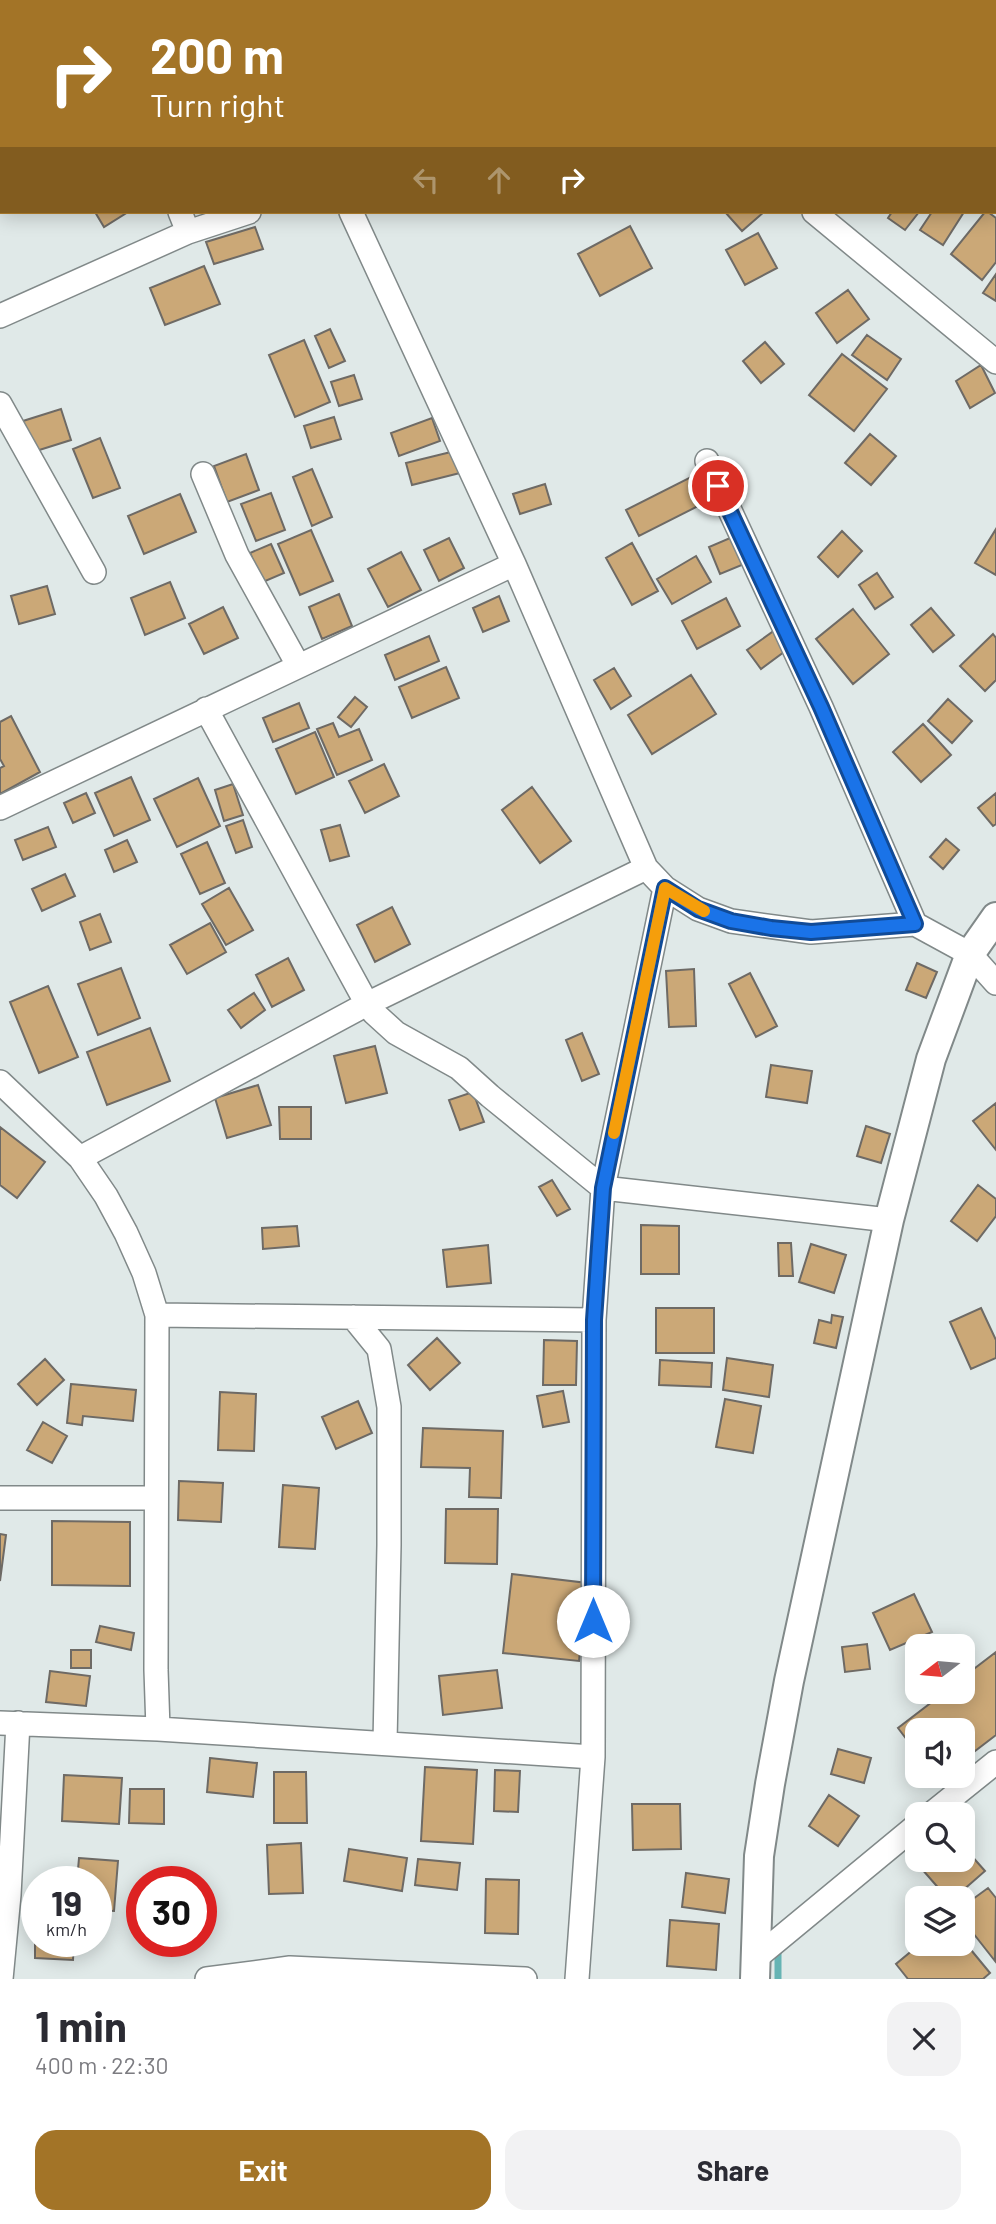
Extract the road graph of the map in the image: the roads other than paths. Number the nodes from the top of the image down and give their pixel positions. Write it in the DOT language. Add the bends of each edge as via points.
graph roads {
  1 [pos="236,214"];
  2 [pos="352,214"];
  3 [pos="816,214"];
  4 [pos="184,222"];
  5 [pos="0,316"];
  6 [pos="996,362"];
  7 [pos="0,404"];
  8 [pos="706,461"];
  9 [pos="202,474"];
  10 [pos="513,564"];
  11 [pos="94,572"];
  12 [pos="299,665"];
  13 [pos="206,709"];
  14 [pos="0,808"];
  15 [pos="646,868"];
  16 [pos="665,888"];
  17 [pos="996,916"];
  18 [pos="915,924"];
  19 [pos="970,954"];
  20 [pos="996,983"];
  21 [pos="367,1004"];
  22 [pos="0,1082"];
  23 [pos="80,1158"];
  24 [pos="603,1188"];
  25 [pos="889,1220"];
  26 [pos="157,1315"];
  27 [pos="353,1317"];
  28 [pos="594,1320"];
  29 [pos="156,1497"];
  30 [pos="0,1498"];
  31 [pos="9,1723"];
  32 [pos="158,1729"];
  33 [pos="385,1743"];
  34 [pos="593,1758"];
  35 [pos="996,1762"];
  36 [pos="946,1802"];
  37 [pos="905,1836"];
  38 [pos="4,1895"];
  39 [pos="755,1968"];
  40 [pos="1,1979"];
  41 [pos="207,1979"];
  42 [pos="525,1979"];
  43 [pos="577,1979"];
  1 -- 4 [label="street"];
  2 -- 10 [label="street"];
  3 -- 6 [label="street"];
  4 -- 5 [label="street"];
  7 -- 11 [label="street"];
  8 -- 18 [label="street" via="821,707"];
  9 -- 12 [label="street" via="237,555"];
  10 -- 12 [label="street"];
  10 -- 15 [label="street"];
  12 -- 13 [label="street"];
  13 -- 14 [label="street"];
  13 -- 21 [label="street"];
  15 -- 16 [label="street"];
  15 -- 21 [label="street"];
  16 -- 18 [label="street" via="698,909 771,928 811,932"];
  16 -- 24 [label="street"];
  17 -- 19 [label="street"];
  18 -- 19 [label="street"];
  19 -- 20 [label="street"];
  19 -- 25 [label="street" via="931,1059"];
  21 -- 23 [label="street"];
  21 -- 24 [label="street" via="396,1033 459,1068"];
  22 -- 23 [label="street"];
  23 -- 26 [label="street" via="127,1233"];
  24 -- 25 [label="street"];
  24 -- 28 [label="street"];
  25 -- 39 [label="street" via="789,1681 759,1856"];
  26 -- 27 [label="street"];
  26 -- 29 [label="street"];
  27 -- 28 [label="street"];
  27 -- 33 [label="street" via="379,1349 389,1407"];
  28 -- 34 [label="street"];
  29 -- 30 [label="street"];
  29 -- 32 [label="street"];
  31 -- 32 [label="street"];
  31 -- 38 [label="street"];
  32 -- 33 [label="street"];
  33 -- 34 [label="street"];
  34 -- 43 [label="street"];
  35 -- 36 [label="street"];
  37 -- 39 [label="street"];
  38 -- 40 [label="street"];
  41 -- 42 [label="street" via="290,1968"];
}
